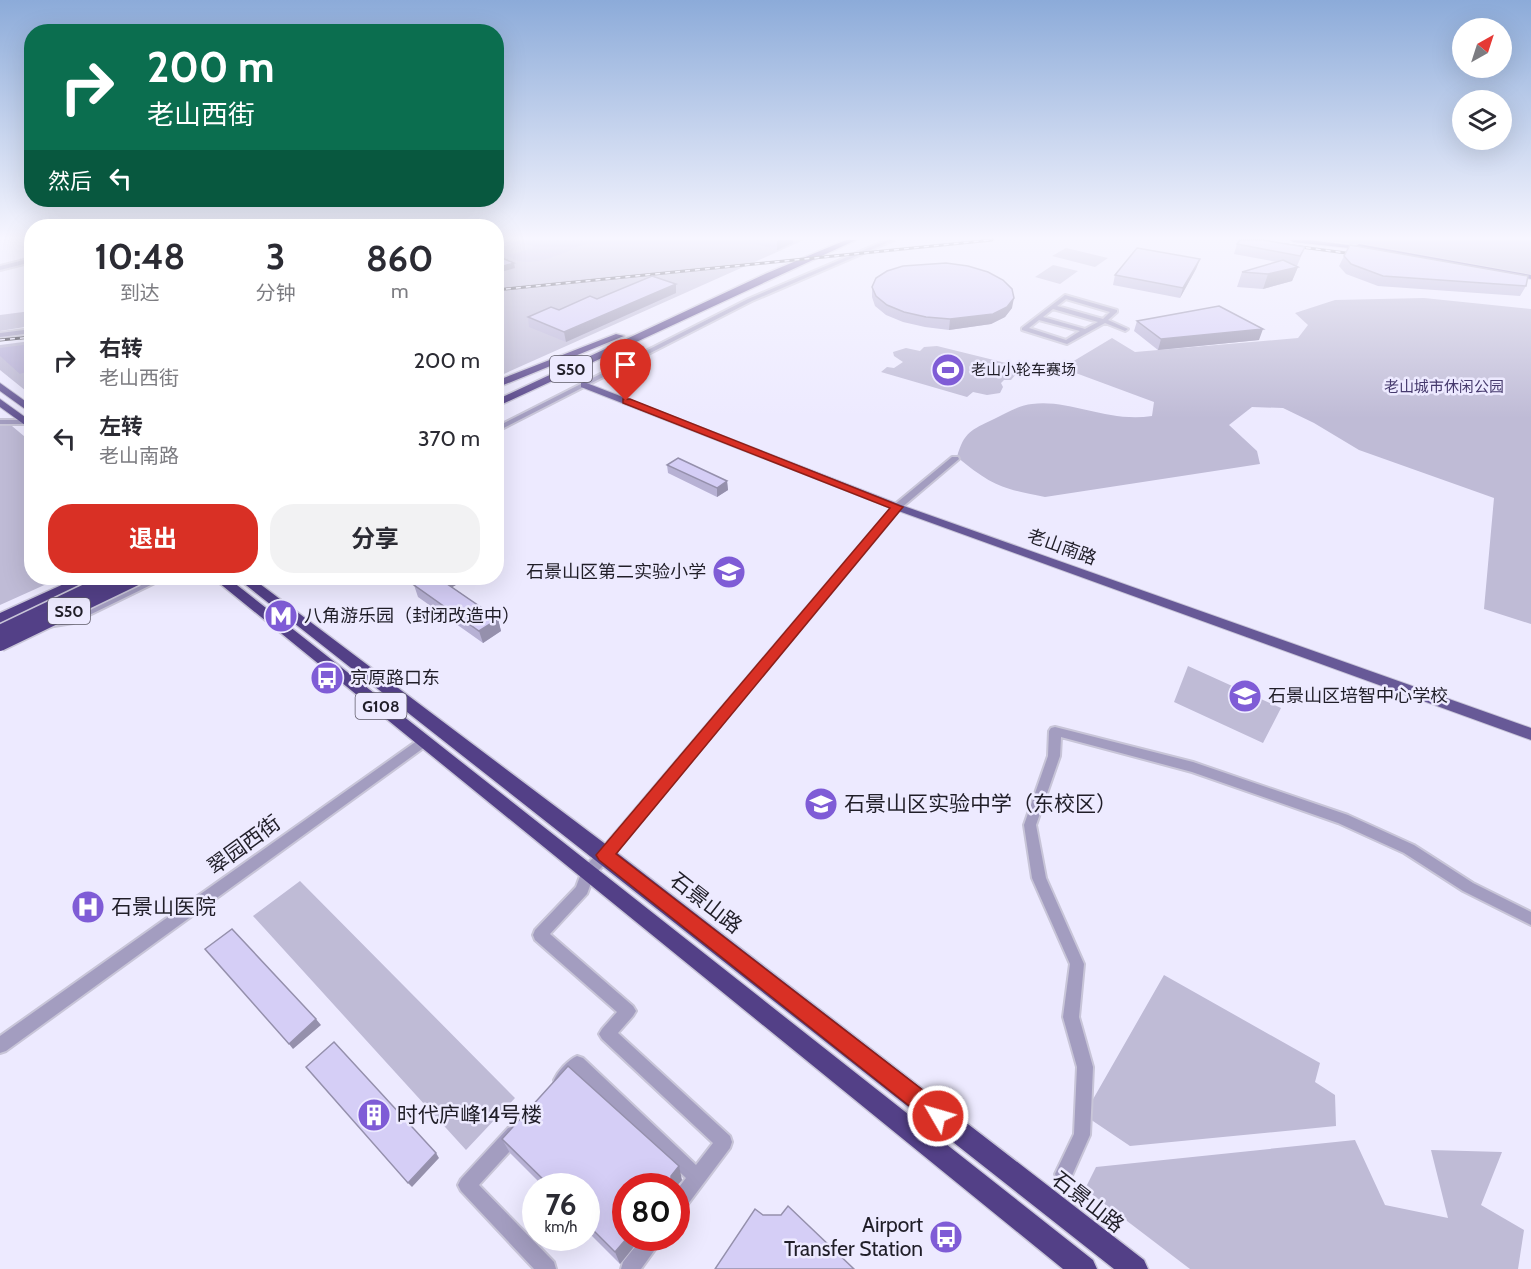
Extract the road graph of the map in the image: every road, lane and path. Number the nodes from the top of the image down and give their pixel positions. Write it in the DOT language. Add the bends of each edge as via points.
graph roads {
  1 [pos="702,299"];
  2 [pos="721,299"];
  3 [pos="752,299"];
  4 [pos="1062,299"];
  5 [pos="1073,299"];
  6 [pos="1052,307"];
  7 [pos="1038,318"];
  8 [pos="1104,321"];
  9 [pos="1125,329"];
  10 [pos="1083,330"];
  11 [pos="24,333"];
  12 [pos="646,333"];
  13 [pos="0,336"];
  14 [pos="619,336"];
  15 [pos="504,382"];
  16 [pos="584,385"];
  17 [pos="0,386"];
  18 [pos="504,389"];
  19 [pos="504,400"];
  20 [pos="0,402"];
  21 [pos="24,405"];
  22 [pos="504,410"];
  23 [pos="24,421"];
  24 [pos="0,422"];
  25 [pos="24,424"];
  26 [pos="504,426"];
  27 [pos="955,459"];
  28 [pos="897,507"];
  29 [pos="62,585"];
  30 [pos="72,585"];
  31 [pos="98,585"];
  32 [pos="122,585"];
  33 [pos="144,585"];
  34 [pos="229,585"];
  35 [pos="253,585"];
  36 [pos="0,613"];
  37 [pos="0,619"];
  38 [pos="0,631"];
  39 [pos="0,644"];
  40 [pos="1531,734"];
  41 [pos="425,741"];
  42 [pos="605,855"];
  43 [pos="588,872"];
  44 [pos="1531,918"];
  45 [pos="0,1045"];
  46 [pos="554,1090"];
  47 [pos="522,1125"];
  48 [pos="1064,1174"];
  49 [pos="698,1178"];
  50 [pos="690,1188"];
  51 [pos="643,1251"];
  52 [pos="547,1269"];
  53 [pos="630,1269"];
  54 [pos="1084,1269"];
  55 [pos="1135,1269"];
  1 -- 14 [label="highway, S50"];
  2 -- 12 [label="highway, S50"];
  3 -- 16 [label="street"];
  4 -- 6 [label="street"];
  5 -- 8 [label="street" via="1115,311"];
  6 -- 7 [label="street"];
  6 -- 8 [label="street"];
  7 -- 10 [label="street"];
  7 -- 10 [label="street" via="1024,329 1067,342"];
  8 -- 9 [label="street"];
  8 -- 10 [label="street"];
  11 -- 13 [label="street"];
  12 -- 19 [label="highway, S50"];
  12 -- 22 [label="highway"];
  14 -- 15 [label="highway"];
  14 -- 18 [label="highway, S50"];
  16 -- 26 [label="street"];
  16 -- 28 [label="main road, 老山南路"];
  17 -- 21 [label="main road"];
  20 -- 23 [label="main road"];
  24 -- 25 [label="street"];
  27 -- 28 [label="street"];
  28 -- 40 [label="main road, 老山南路"];
  28 -- 42 [label="street"];
  29 -- 36 [label="highway"];
  30 -- 37 [label="highway"];
  31 -- 38 [label="highway, S50, bridge"];
  32 -- 39 [label="highway, S50, bridge"];
  33 -- 38 [label="street" via="69,621"];
  34 -- 41 [label="highway, G108"];
  35 -- 42 [label="highway, 石景山路 / G108"];
  41 -- 43 [label="highway, G108"];
  41 -- 45 [label="street, 翠园西街"];
  42 -- 43 [label="street"];
  42 -- 55 [label="highway, 石景山路 / G108"];
  43 -- 49 [label="street" via="582,890 540,935 628,1011 607,1034 724,1142"];
  43 -- 54 [label="highway, G108"];
  44 -- 48 [label="street" via="1468,887 1409,849 1343,819 1193,768 1055,731 1054,756 1030,825 1039,878 1077,964 1071,1017 1085,1066 1082,1135"];
  46 -- 49 [label="street" via="577,1064"];
  47 -- 52 [label="street" via="467,1185"];
  49 -- 50 [label="street"];
  51 -- 53 [label="street"];
}
